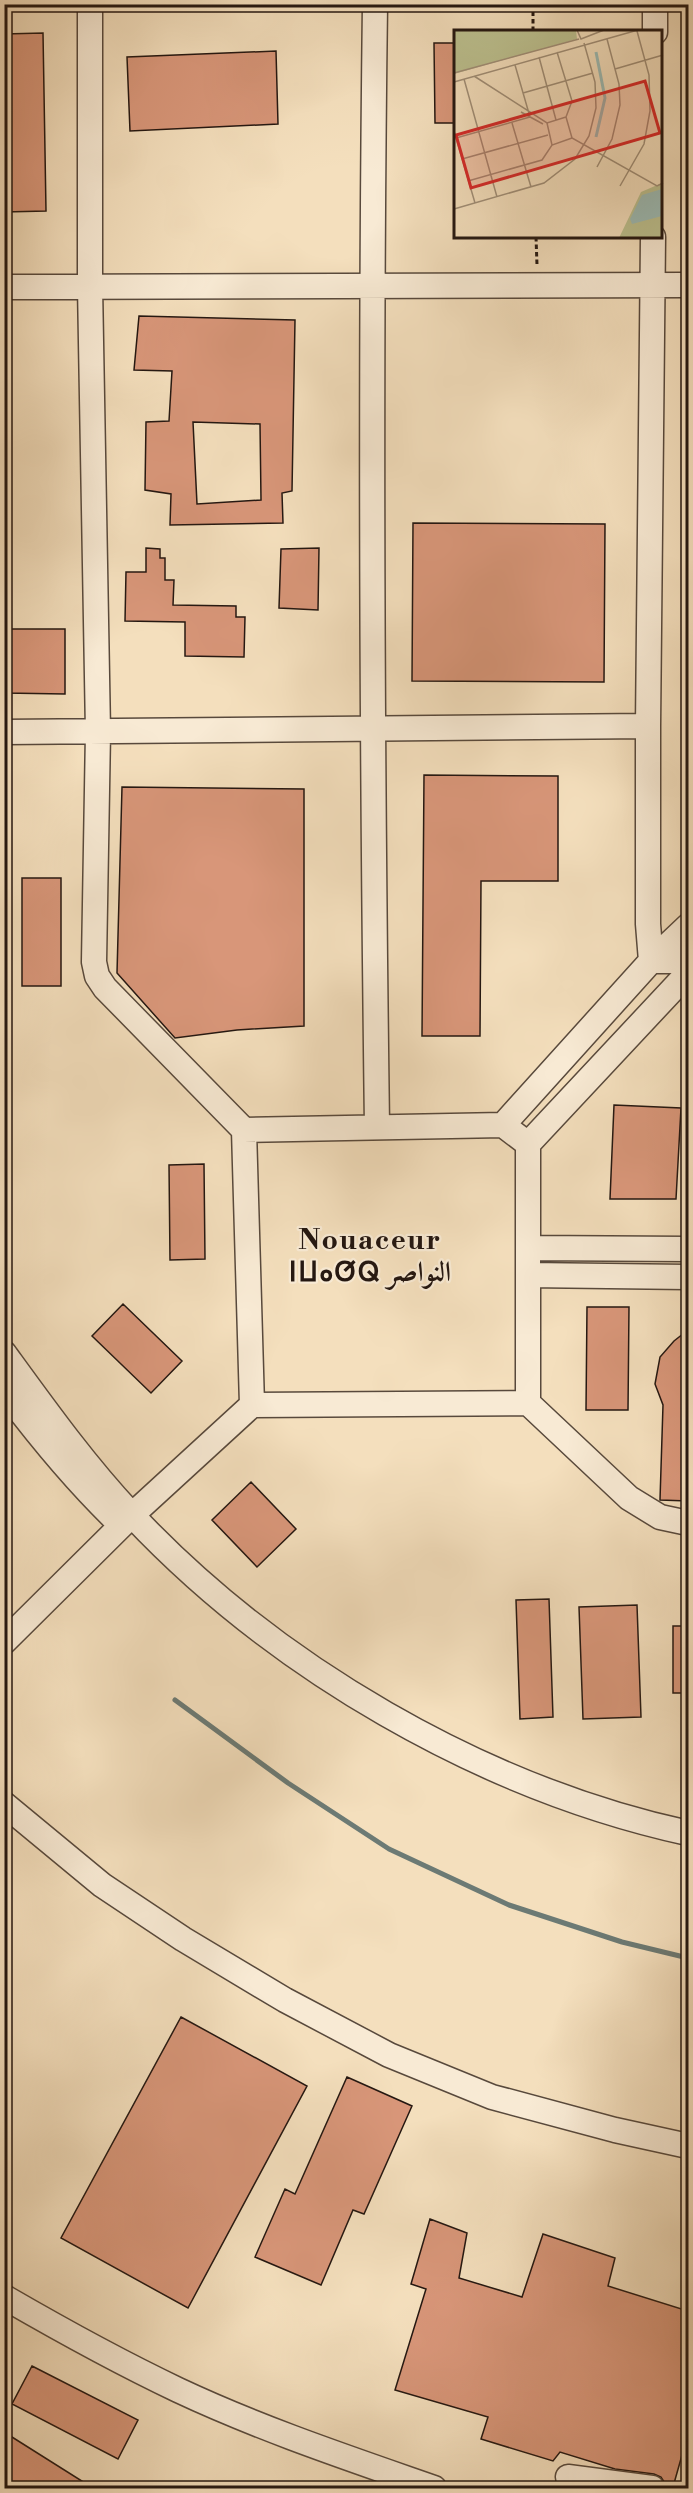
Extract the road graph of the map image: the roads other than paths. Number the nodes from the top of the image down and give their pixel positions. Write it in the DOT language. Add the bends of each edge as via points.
graph roads {
  1 [pos="90,4"];
  2 [pos="375,4"];
  3 [pos="655,4"];
  4 [pos="655,30"];
  5 [pos="653,238"];
  6 [pos="372,285"];
  7 [pos="652,285"];
  8 [pos="688,285"];
  9 [pos="90,286"];
  10 [pos="4,287"];
  11 [pos="648,726"];
  12 [pos="372,728"];
  13 [pos="4,732"];
  14 [pos="98,732"];
  15 [pos="688,926"];
  16 [pos="651,961"];
  17 [pos="688,961"];
  18 [pos="688,973"];
  19 [pos="503,1125"];
  20 [pos="377,1126"];
  21 [pos="244,1130"];
  22 [pos="528,1144"];
  23 [pos="528,1248"];
  24 [pos="688,1249"];
  25 [pos="528,1275"];
  26 [pos="688,1277"];
  27 [pos="4,1353"];
  28 [pos="4,1390"];
  29 [pos="528,1402"];
  30 [pos="252,1405"];
  31 [pos="127,1520"];
  32 [pos="688,1523"];
  33 [pos="4,1642"];
  34 [pos="4,1804"];
  35 [pos="623,1823"];
  36 [pos="688,1833"];
  37 [pos="688,1848"];
  38 [pos="688,2146"];
  39 [pos="4,2297"];
  40 [pos="568,2477"];
  41 [pos="435,2488"];
  42 [pos="652,2488"];
  1 -- 9 [label="street"];
  2 -- 6 [label="street"];
  3 -- 4 [label="street"];
  5 -- 7 [label="street"];
  6 -- 7 [label="street"];
  6 -- 9 [label="street"];
  6 -- 12 [label="street"];
  7 -- 8 [label="street"];
  7 -- 11 [label="street"];
  9 -- 10 [label="street"];
  9 -- 14 [label="street"];
  11 -- 12 [label="street"];
  11 -- 16 [label="street"];
  12 -- 14 [label="street"];
  12 -- 20 [label="street"];
  13 -- 14 [label="street"];
  14 -- 21 [label="street" via="94,962 97,976"];
  15 -- 16 [label="street"];
  16 -- 17 [label="street"];
  16 -- 19 [label="street"];
  18 -- 22 [label="street"];
  19 -- 20 [label="street"];
  19 -- 22 [label="street"];
  20 -- 21 [label="street"];
  21 -- 30 [label="street"];
  22 -- 23 [label="street"];
  23 -- 24 [label="street"];
  23 -- 25 [label="street"];
  25 -- 26 [label="street"];
  25 -- 29 [label="street"];
  27 -- 31 [label="street"];
  28 -- 31 [label="street" via="77,1480"];
  29 -- 30 [label="street"];
  29 -- 32 [label="street" via="629,1498 660,1517"];
  30 -- 31 [label="street"];
  31 -- 33 [label="street"];
  31 -- 35 [label="street" via="279,1644 442,1752 528,1798"];
  34 -- 38 [label="street" via="102,1884 183,1939 285,2000 389,2055 492,2097"];
  35 -- 36 [label="street"];
  35 -- 37 [label="street"];
  39 -- 41 [label="street" via="179,2391 314,2446"];
  40 -- 42 [label="street"];
}
